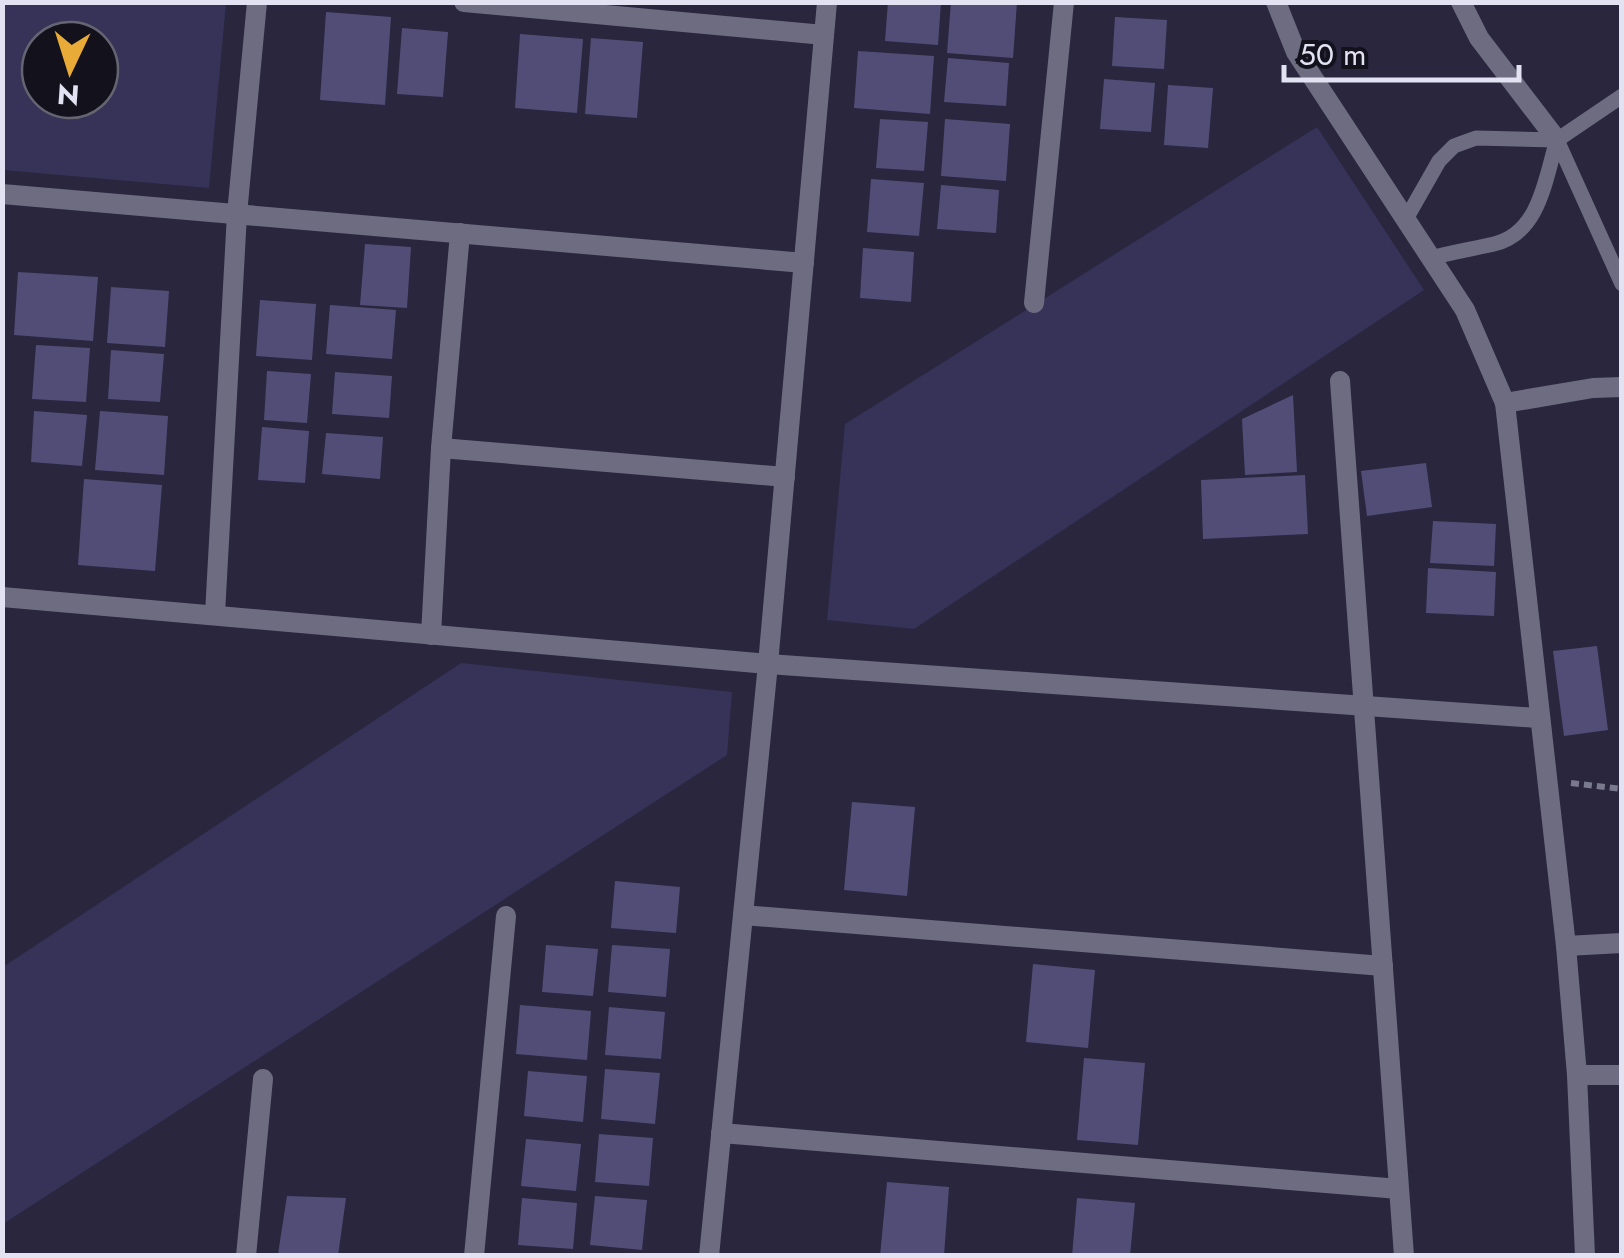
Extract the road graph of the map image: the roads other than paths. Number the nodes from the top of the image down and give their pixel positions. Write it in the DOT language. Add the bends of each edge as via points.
graph roads {
  1 [pos="257,2"];
  2 [pos="827,2"];
  3 [pos="1064,2"];
  4 [pos="1276,2"];
  5 [pos="1462,2"];
  6 [pos="469,3"];
  7 [pos="632,10"];
  8 [pos="824,34"];
  9 [pos="1622,96"];
  10 [pos="1557,140"];
  11 [pos="2,194"];
  12 [pos="237,214"];
  13 [pos="1406,219"];
  14 [pos="460,233"];
  15 [pos="1431,258"];
  16 [pos="804,262"];
  17 [pos="1622,284"];
  18 [pos="1034,303"];
  19 [pos="1340,381"];
  20 [pos="1622,387"];
  21 [pos="1505,404"];
  22 [pos="441,448"];
  23 [pos="784,478"];
  24 [pos="2,597"];
  25 [pos="215,614"];
  26 [pos="430,634"];
  27 [pos="768,664"];
  28 [pos="1364,706"];
  29 [pos="1538,718"];
  30 [pos="743,915"];
  31 [pos="506,916"];
  32 [pos="1622,942"];
  33 [pos="1566,946"];
  34 [pos="1383,966"];
  35 [pos="1576,1074"];
  36 [pos="1622,1075"];
  37 [pos="262,1080"];
  38 [pos="721,1133"];
  39 [pos="1400,1189"];
  40 [pos="246,1256"];
  41 [pos="474,1256"];
  42 [pos="709,1256"];
  43 [pos="1404,1256"];
  44 [pos="1585,1256"];
  1 -- 12 [label="street"];
  2 -- 8 [label="street"];
  3 -- 18 [label="street"];
  4 -- 13 [label="street" via="1296,52"];
  5 -- 10 [label="street" via="1479,38"];
  6 -- 7 [label="street"];
  7 -- 8 [label="street"];
  8 -- 16 [label="street"];
  9 -- 10 [label="lane"];
  10 -- 13 [label="lane" via="1476,138 1454,146"];
  10 -- 15 [label="lane" via="1536,210 1519,234"];
  10 -- 17 [label="lane"];
  11 -- 12 [label="street"];
  12 -- 14 [label="street"];
  12 -- 25 [label="street"];
  13 -- 15 [label="street"];
  14 -- 16 [label="street"];
  14 -- 22 [label="street"];
  15 -- 21 [label="street" via="1465,310"];
  16 -- 23 [label="street"];
  19 -- 28 [label="street"];
  20 -- 21 [label="street"];
  21 -- 29 [label="street"];
  22 -- 23 [label="street"];
  22 -- 26 [label="street"];
  23 -- 27 [label="street"];
  24 -- 25 [label="street"];
  25 -- 26 [label="street"];
  26 -- 27 [label="street"];
  27 -- 28 [label="street"];
  27 -- 30 [label="street"];
  28 -- 29 [label="street"];
  28 -- 34 [label="street"];
  29 -- 33 [label="street"];
  30 -- 34 [label="street"];
  30 -- 38 [label="street"];
  31 -- 41 [label="street"];
  32 -- 33 [label="street"];
  33 -- 35 [label="street"];
  34 -- 39 [label="street"];
  35 -- 36 [label="street"];
  35 -- 44 [label="street"];
  37 -- 40 [label="street"];
  38 -- 39 [label="street"];
  38 -- 42 [label="street"];
  39 -- 43 [label="street"];
}
